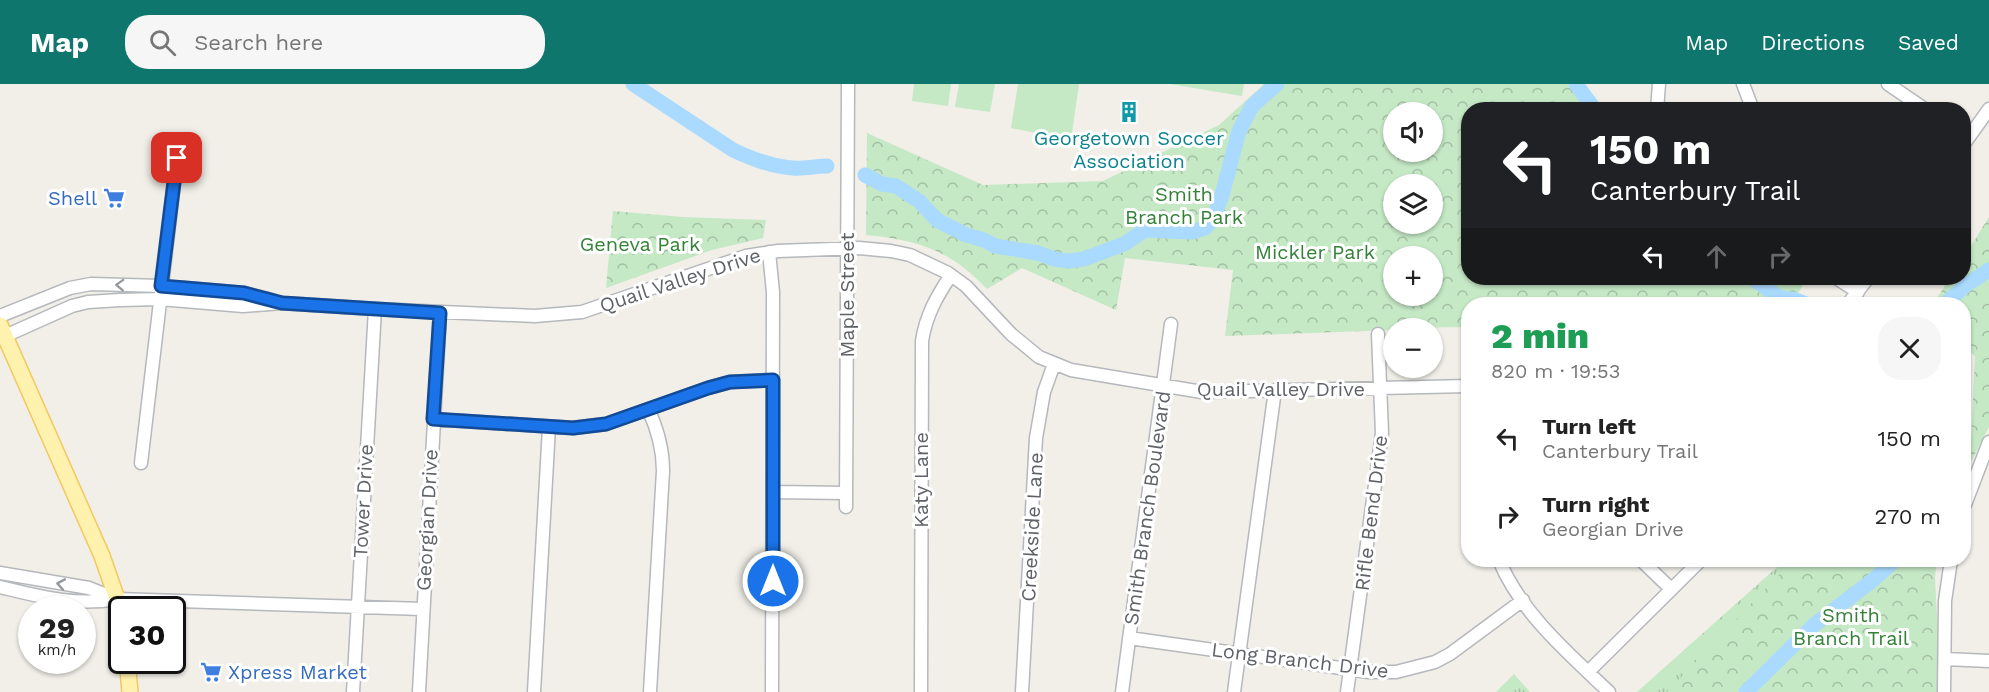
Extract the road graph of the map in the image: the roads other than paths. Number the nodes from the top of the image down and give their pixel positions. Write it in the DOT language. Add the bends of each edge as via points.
graph roads {
  1 [pos="848,84"];
  2 [pos="1659,84"];
  3 [pos="1743,84"];
  4 [pos="1888,84"];
  5 [pos="1657,102"];
  6 [pos="1750,102"];
  7 [pos="1914,102"];
  8 [pos="1989,109"];
  9 [pos="1971,132"];
  10 [pos="177,158"];
  11 [pos="847,248"];
  12 [pos="769,252"];
  13 [pos="951,274"];
  14 [pos="1847,285"];
  15 [pos="1863,285"];
  16 [pos="1858,292"];
  17 [pos="161,293"];
  18 [pos="1854,297"];
  19 [pos="375,309"];
  20 [pos="440,313"];
  21 [pos="0,316"];
  22 [pos="1171,324"];
  23 [pos="3,331"];
  24 [pos="1378,334"];
  25 [pos="1054,364"];
  26 [pos="773,380"];
  27 [pos="1164,386"];
  28 [pos="1461,386"];
  29 [pos="1380,389"];
  30 [pos="1275,390"];
  31 [pos="648,409"];
  32 [pos="433,419"];
  33 [pos="549,427"];
  34 [pos="1989,442"];
  35 [pos="141,463"];
  36 [pos="1971,489"];
  37 [pos="774,492"];
  38 [pos="846,493"];
  39 [pos="846,507"];
  40 [pos="1502,567"];
  41 [pos="1648,567"];
  42 [pos="1694,567"];
  43 [pos="1950,567"];
  44 [pos="0,573"];
  45 [pos="0,588"];
  46 [pos="1671,589"];
  47 [pos="109,596"];
  48 [pos="116,596"];
  49 [pos="108,600"];
  50 [pos="1523,600"];
  51 [pos="186,601"];
  52 [pos="357,606"];
  53 [pos="422,609"];
  54 [pos="1129,638"];
  55 [pos="1240,653"];
  56 [pos="1945,659"];
  57 [pos="1989,662"];
  58 [pos="1351,669"];
  59 [pos="1588,672"];
  60 [pos="128,674"];
  61 [pos="130,692"];
  62 [pos="353,692"];
  63 [pos="419,692"];
  64 [pos="534,692"];
  65 [pos="650,692"];
  66 [pos="772,692"];
  67 [pos="921,692"];
  68 [pos="1022,692"];
  69 [pos="1122,692"];
  70 [pos="1234,692"];
  71 [pos="1347,692"];
  72 [pos="1609,692"];
  73 [pos="1944,692"];
  1 -- 11 [label="street, Maple Street"];
  2 -- 5 [label="street"];
  3 -- 6 [label="street"];
  4 -- 7 [label="street"];
  8 -- 9 [label="street"];
  10 -- 17 [label="street"];
  11 -- 12 [label="street, Quail Valley Drive"];
  11 -- 13 [label="street, Quail Valley Drive" via="910,255"];
  11 -- 38 [label="street, Maple Street"];
  12 -- 20 [label="street, Quail Valley Drive" via="709,267 582,312"];
  12 -- 26 [label="street"];
  13 -- 25 [label="street, Quail Valley Drive" via="1011,334"];
  13 -- 67 [label="street, Katy Lane" via="930,309 922,341"];
  14 -- 16 [label="street"];
  15 -- 16 [label="street"];
  16 -- 18 [label="street"];
  17 -- 19 [label="street, Quail Valley Drive" via="243,306 282,303"];
  17 -- 21 [label="street, Quail Valley Drive, one-way" via="101,284 80,285"];
  17 -- 23 [label="street, Quail Valley Drive" via="87,302"];
  17 -- 35 [label="street"];
  19 -- 20 [label="street, Quail Valley Drive"];
  19 -- 52 [label="street, Tower Drive"];
  20 -- 32 [label="street, Georgian Drive"];
  22 -- 27 [label="street, Smith Branch Boulevard"];
  23 -- 48 [label="main road"];
  24 -- 29 [label="street, Rifle Bend Drive"];
  25 -- 27 [label="street, Quail Valley Drive"];
  25 -- 68 [label="street, Creekside Lane" via="1044,392 1036,438"];
  26 -- 31 [label="street" via="719,385"];
  26 -- 37 [label="street"];
  27 -- 30 [label="street, Quail Valley Drive" via="1203,392"];
  27 -- 54 [label="street, Smith Branch Boulevard"];
  28 -- 29 [label="street, Quail Valley Drive"];
  29 -- 30 [label="street, Quail Valley Drive"];
  29 -- 58 [label="street, Rifle Bend Drive" via="1382,433"];
  30 -- 55 [label="street"];
  31 -- 33 [label="street" via="606,424"];
  31 -- 65 [label="street" via="663,451"];
  32 -- 33 [label="street"];
  32 -- 53 [label="street, Georgian Drive"];
  33 -- 64 [label="street"];
  34 -- 36 [label="street"];
  37 -- 38 [label="street"];
  37 -- 66 [label="street"];
  38 -- 39 [label="street, Maple Street"];
  40 -- 50 [label="street"];
  41 -- 46 [label="street"];
  42 -- 46 [label="street"];
  43 -- 56 [label="street" via="1945,601"];
  47 -- 44 [label="street, one-way" via="89,588"];
  45 -- 49 [label="street" via="49,599"];
  46 -- 59 [label="street"];
  50 -- 58 [label="street, Long Branch Drive" via="1435,662 1396,672"];
  50 -- 59 [label="street" via="1552,637"];
  51 -- 52 [label="street"];
  52 -- 53 [label="street"];
  52 -- 62 [label="street, Tower Drive"];
  53 -- 63 [label="street, Georgian Drive"];
  54 -- 55 [label="street, Long Branch Drive"];
  54 -- 69 [label="street, Smith Branch Boulevard"];
  55 -- 58 [label="street, Long Branch Drive"];
  55 -- 70 [label="street"];
  56 -- 57 [label="street"];
  56 -- 73 [label="street"];
  58 -- 71 [label="street, Rifle Bend Drive"];
  59 -- 72 [label="street"];
  60 -- 61 [label="main road"];
}
